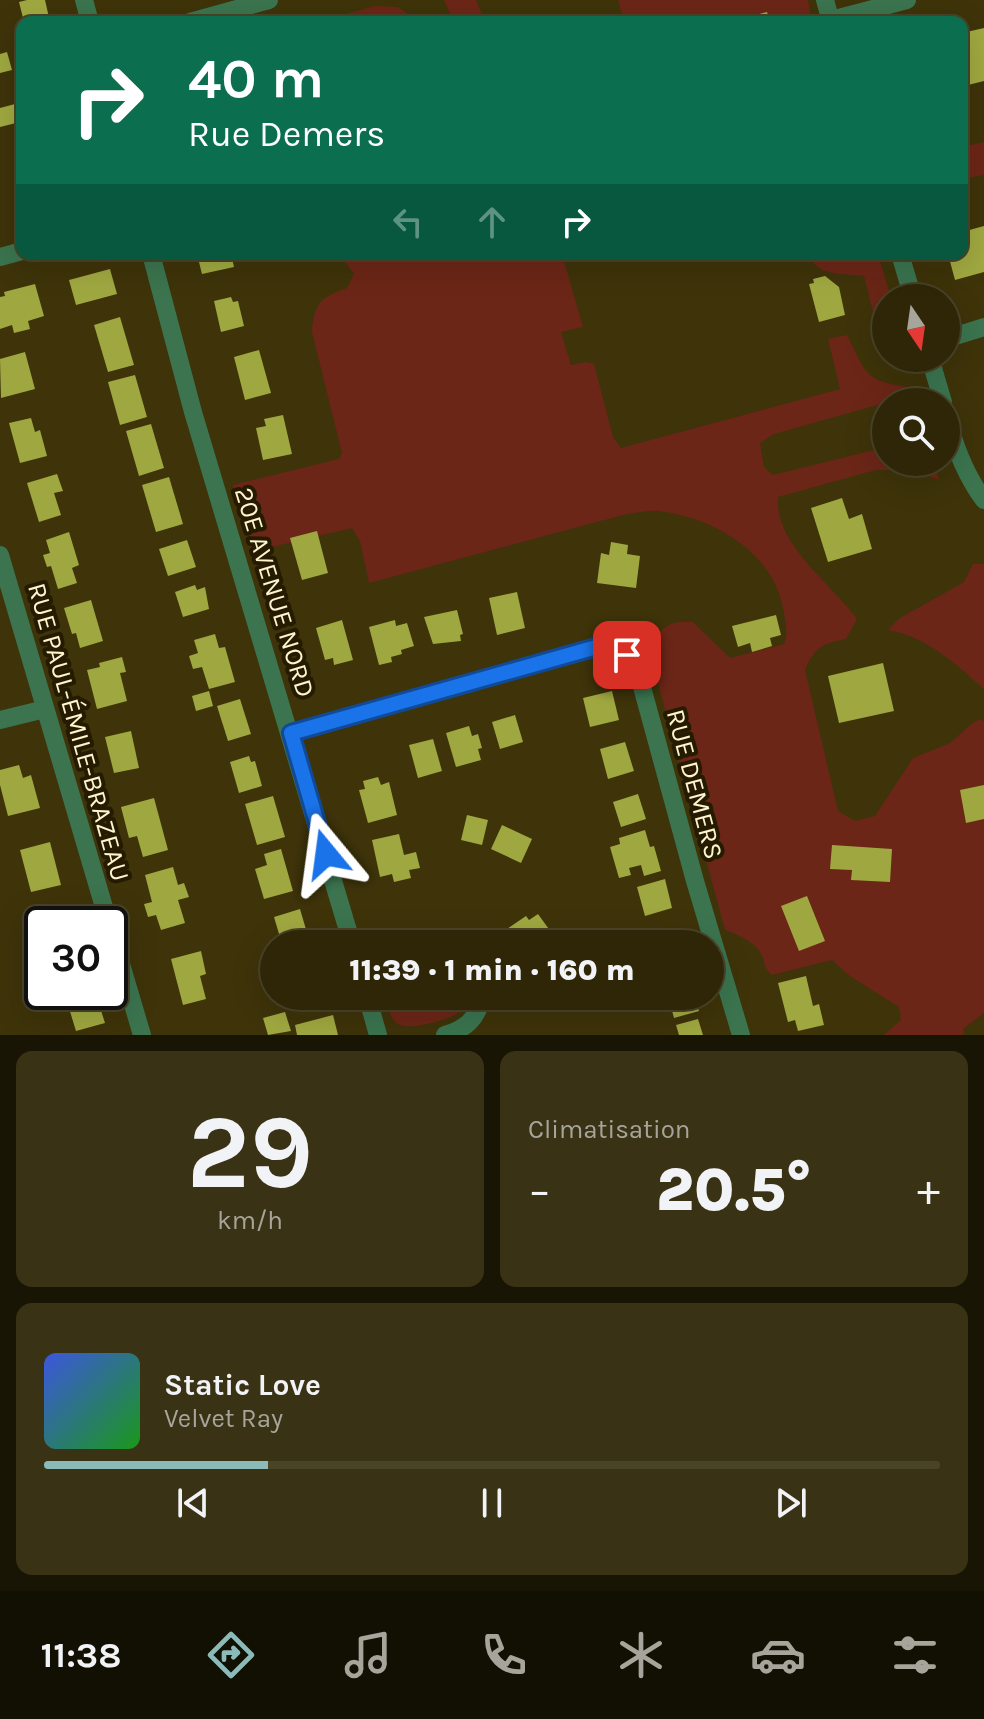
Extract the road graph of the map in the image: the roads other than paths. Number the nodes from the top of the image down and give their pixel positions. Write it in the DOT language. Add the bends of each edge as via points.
graph roads {
  1 [pos="269,0"];
  2 [pos="907,0"];
  3 [pos="212,16"];
  4 [pos="849,16"];
  5 [pos="153,260"];
  6 [pos="902,260"];
  7 [pos="909,284"];
  8 [pos="984,327"];
  9 [pos="960,335"];
  10 [pos="960,456"];
  11 [pos="984,500"];
  12 [pos="0,555"];
  13 [pos="45,709"];
  14 [pos="0,720"];
  15 [pos="291,733"];
  16 [pos="104,906"];
  17 [pos="348,930"];
  18 [pos="128,987"];
  19 [pos="371,1010"];
  20 [pos="478,1010"];
  21 [pos="142,1035"];
  22 [pos="378,1035"];
  23 [pos="445,1035"];
  24 [pos="741,1035"];
  1 -- 3 [label="street"];
  2 -- 4 [label="street"];
  5 -- 15 [label="street, 20E AVENUE NORD"];
  6 -- 7 [label="street"];
  8 -- 9 [label="street"];
  10 -- 11 [label="street"];
  12 -- 13 [label="street, RUE PAUL-ÉMILE-BRAZEAU"];
  13 -- 14 [label="street"];
  13 -- 16 [label="street, RUE PAUL-ÉMILE-BRAZEAU"];
  15 -- 17 [label="street, 20E AVENUE NORD"];
  15 -- 24 [label="street, RUE DEMERS" via="600,646 617,648 636,665"];
  18 -- 21 [label="street, RUE PAUL-ÉMILE-BRAZEAU"];
  19 -- 22 [label="street"];
  20 -- 23 [label="street" via="461,1030"];
}
